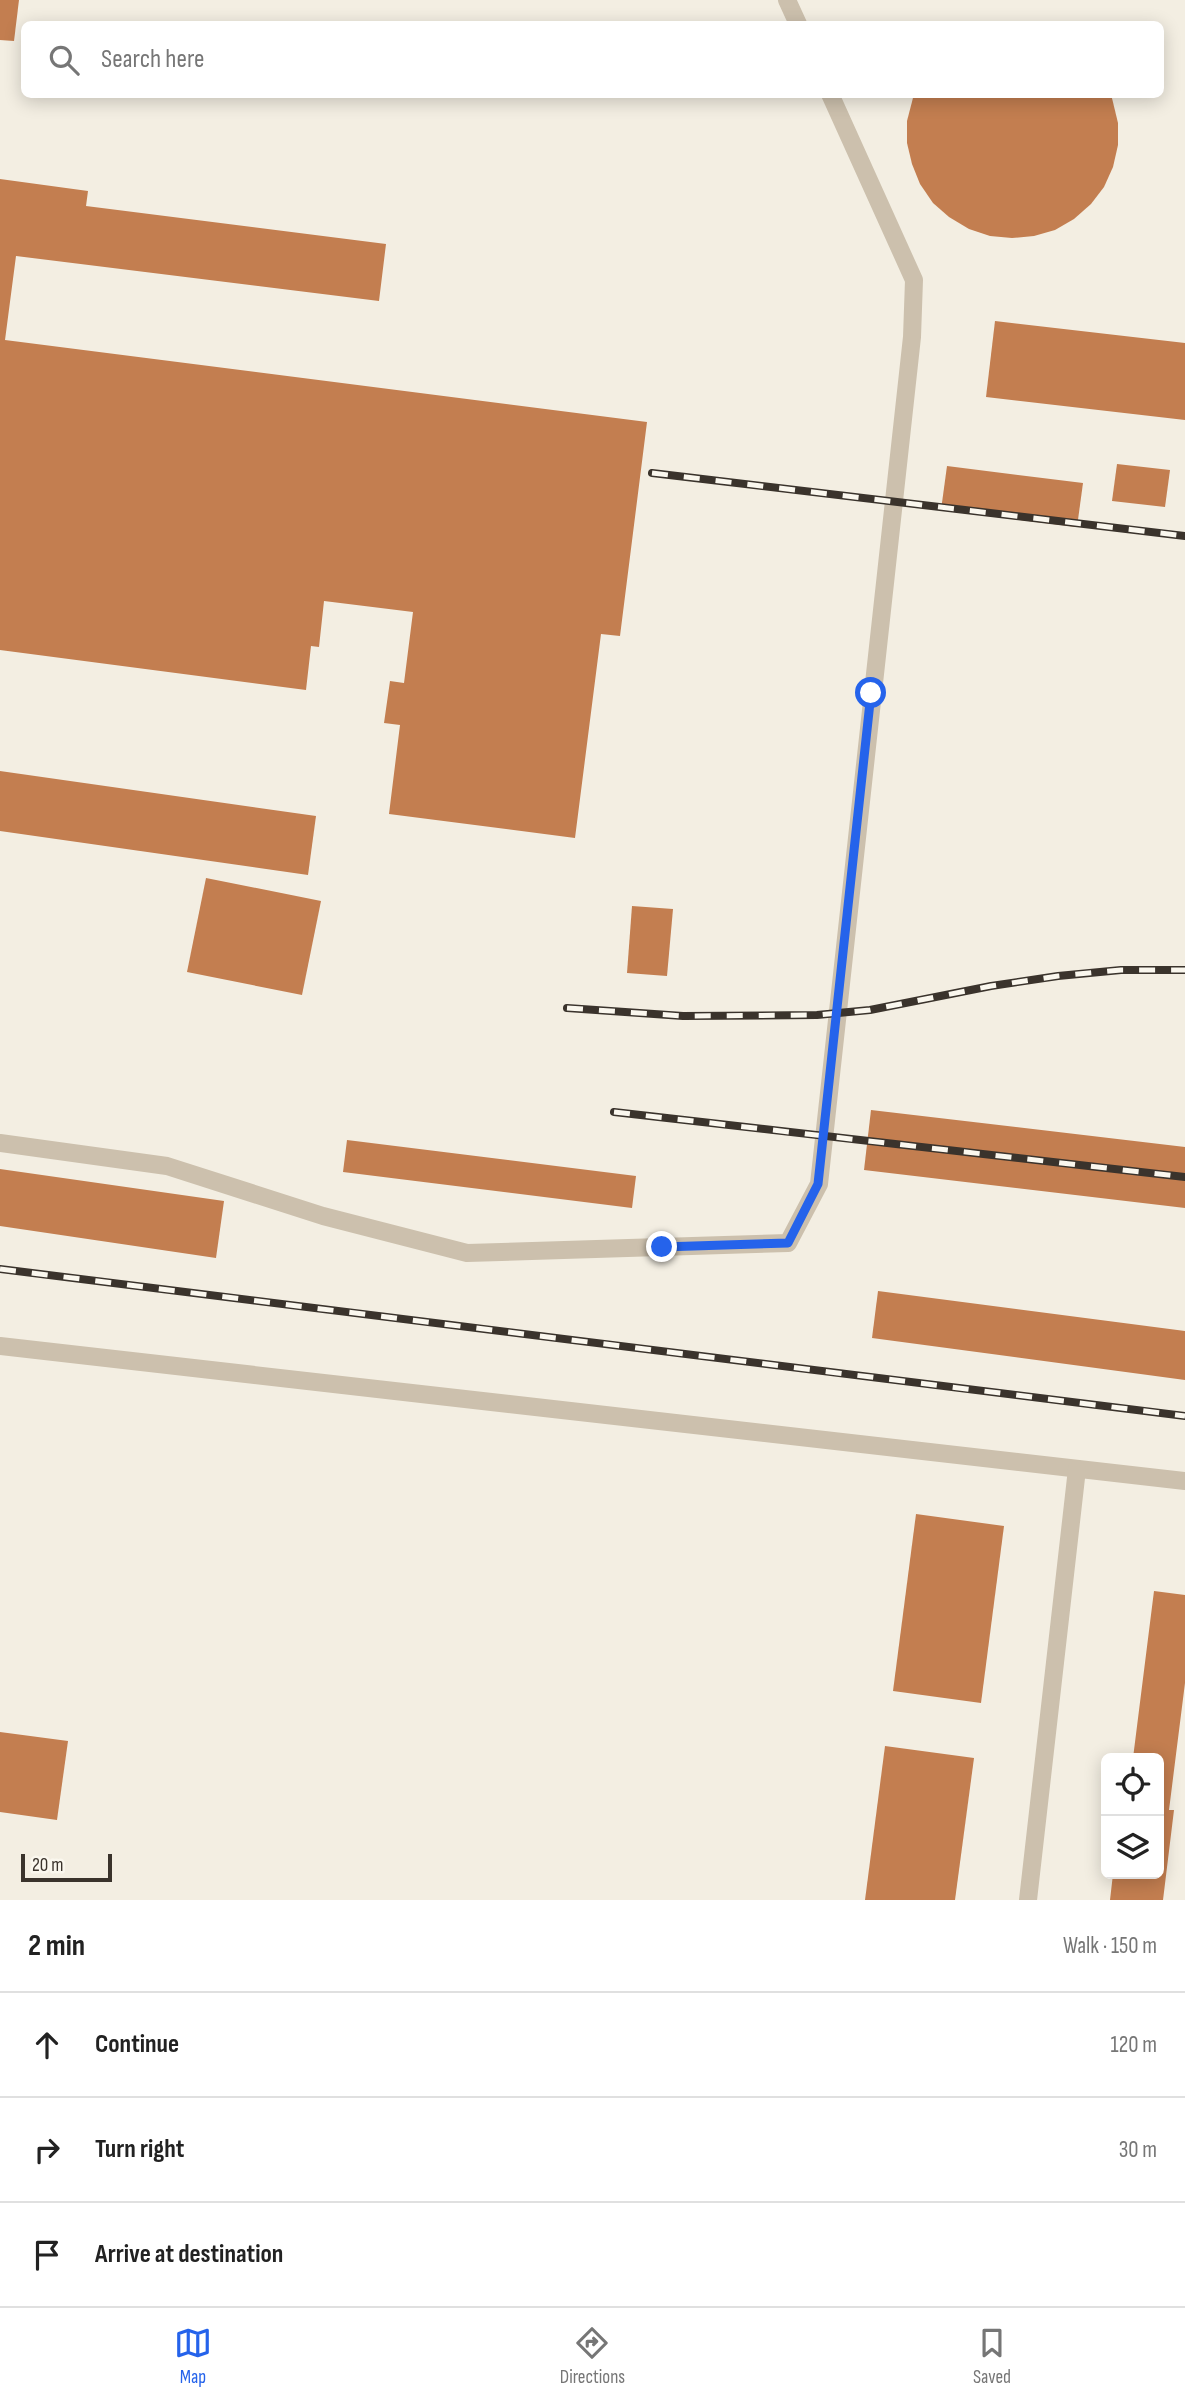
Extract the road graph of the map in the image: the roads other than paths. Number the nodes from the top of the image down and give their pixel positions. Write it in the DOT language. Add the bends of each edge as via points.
graph roads {
  1 [pos="787,0"];
  2 [pos="797,21"];
  3 [pos="832,98"];
  4 [pos="0,1143"];
  5 [pos="0,1346"];
  6 [pos="1077,1469"];
  7 [pos="1185,1481"];
  8 [pos="1028,1900"];
  1 -- 2 [label="lane"];
  3 -- 4 [label="lane" via="914,280 818,1184 788,1243 467,1253 323,1216 167,1166"];
  5 -- 6 [label="lane"];
  6 -- 7 [label="lane"];
  6 -- 8 [label="lane"];
}
